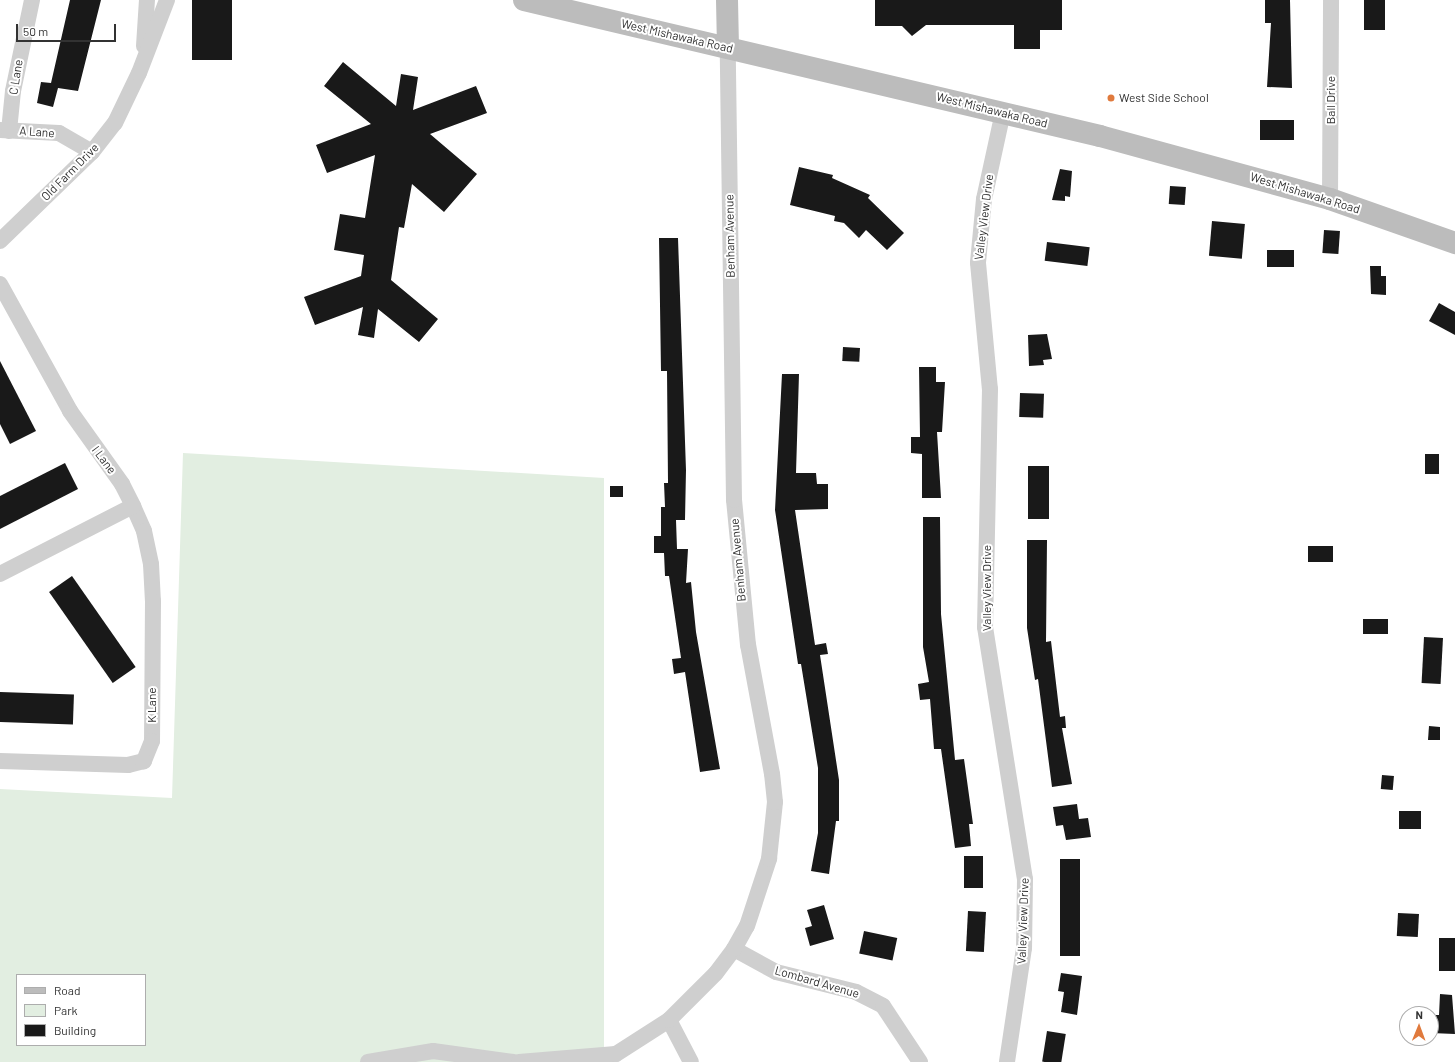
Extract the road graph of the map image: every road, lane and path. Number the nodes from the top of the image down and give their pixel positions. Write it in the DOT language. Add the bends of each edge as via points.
graph roads {
  1 [pos="32,0"];
  2 [pos="147,0"];
  3 [pos="167,0"];
  4 [pos="524,0"];
  5 [pos="727,0"];
  6 [pos="1332,0"];
  7 [pos="728,48"];
  8 [pos="139,73"];
  9 [pos="1003,112"];
  10 [pos="5,130"];
  11 [pos="92,152"];
  12 [pos="1330,199"];
  13 [pos="0,241"];
  14 [pos="1455,243"];
  15 [pos="0,284"];
  16 [pos="133,506"];
  17 [pos="0,574"];
  18 [pos="0,761"];
  19 [pos="734,949"];
  20 [pos="669,1020"];
  21 [pos="368,1062"];
  22 [pos="512,1062"];
  23 [pos="519,1062"];
  24 [pos="691,1062"];
  25 [pos="920,1062"];
  26 [pos="1007,1062"];
  1 -- 10 [label="street, C Lane"];
  2 -- 8 [label="street, Old Farm Drive"];
  3 -- 8 [label="street, Old Farm Drive"];
  4 -- 7 [label="main road, West Mishawaka Road"];
  5 -- 7 [label="main road, Benham Avenue"];
  6 -- 12 [label="street, Ball Drive"];
  7 -- 9 [label="main road, West Mishawaka Road"];
  7 -- 19 [label="street, Benham Avenue" via="736,548 748,645 775,802 769,859 762,886"];
  8 -- 11 [label="street, Old Farm Drive" via="115,123"];
  9 -- 12 [label="main road, West Mishawaka Road"];
  9 -- 26 [label="street, Valley View Drive" via="984,199 978,264 990,389 985,627 1026,879 1024,948"];
  10 -- 11 [label="street, A Lane" via="59,134"];
  11 -- 13 [label="street, Old Farm Drive"];
  12 -- 14 [label="main road, West Mishawaka Road"];
  15 -- 16 [label="street, I Lane" via="70,411 122,484"];
  16 -- 17 [label="street"];
  16 -- 18 [label="street, K Lane" via="144,531 151,564 152,741 149,753 144,761 128,765"];
  19 -- 20 [label="street, Benham Avenue" via="716,973"];
  19 -- 25 [label="street, Lombard Avenue" via="776,972 856,992 883,1006"];
  20 -- 23 [label="street, Benham Avenue" via="616,1054"];
  20 -- 24 [label="street"];
  21 -- 22 [label="street" via="433,1051"];
}
